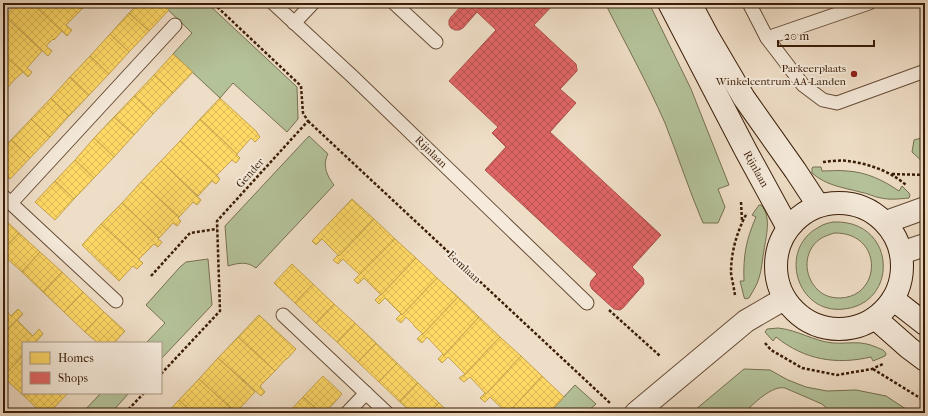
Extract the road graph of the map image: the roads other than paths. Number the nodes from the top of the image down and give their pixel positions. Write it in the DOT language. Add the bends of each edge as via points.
graph roads {
  1 [pos="273,3"];
  2 [pos="313,3"];
  3 [pos="394,3"];
  4 [pos="670,3"];
  5 [pos="690,3"];
  6 [pos="749,3"];
  7 [pos="869,3"];
  8 [pos="294,23"];
  9 [pos="175,26"];
  10 [pos="767,38"];
  11 [pos="436,42"];
  12 [pos="925,71"];
  13 [pos="7,199"];
  14 [pos="818,205"];
  15 [pos="925,208"];
  16 [pos="886,222"];
  17 [pos="788,228"];
  18 [pos="925,245"];
  19 [pos="901,253"];
  20 [pos="784,299"];
  21 [pos="893,299"];
  22 [pos="116,301"];
  23 [pos="587,304"];
  24 [pos="283,315"];
  25 [pos="875,318"];
  26 [pos="925,324"];
  27 [pos="917,354"];
  28 [pos="366,393"];
  29 [pos="347,413"];
  30 [pos="387,413"];
  31 [pos="636,413"];
  1 -- 8 [label="lane, Rijnlaan"];
  2 -- 8 [label="lane"];
  3 -- 11 [label="lane"];
  4 -- 17 [label="street, Rijnlaan"];
  5 -- 14 [label="street" via="744,98"];
  6 -- 10 [label="lane"];
  7 -- 10 [label="lane"];
  8 -- 23 [label="lane, Rijnlaan"];
  9 -- 13 [label="lane"];
  10 -- 12 [label="lane" via="803,85 823,100 837,103"];
  13 -- 22 [label="lane"];
  14 -- 16 [label="street" via="842,202 855,204 877,214"];
  14 -- 17 [label="street" via="796,218"];
  15 -- 16 [label="street"];
  16 -- 19 [label="street" via="896,237"];
  17 -- 20 [label="street" via="777,251 775,263 776,276"];
  18 -- 19 [label="street"];
  19 -- 21 [label="street" via="902,277"];
  20 -- 25 [label="street" via="800,316 831,329 854,327"];
  20 -- 31 [label="street" via="746,321"];
  21 -- 25 [label="street"];
  21 -- 26 [label="street"];
  24 -- 28 [label="lane"];
  25 -- 27 [label="street"];
  28 -- 29 [label="lane"];
  28 -- 30 [label="lane"];
}
